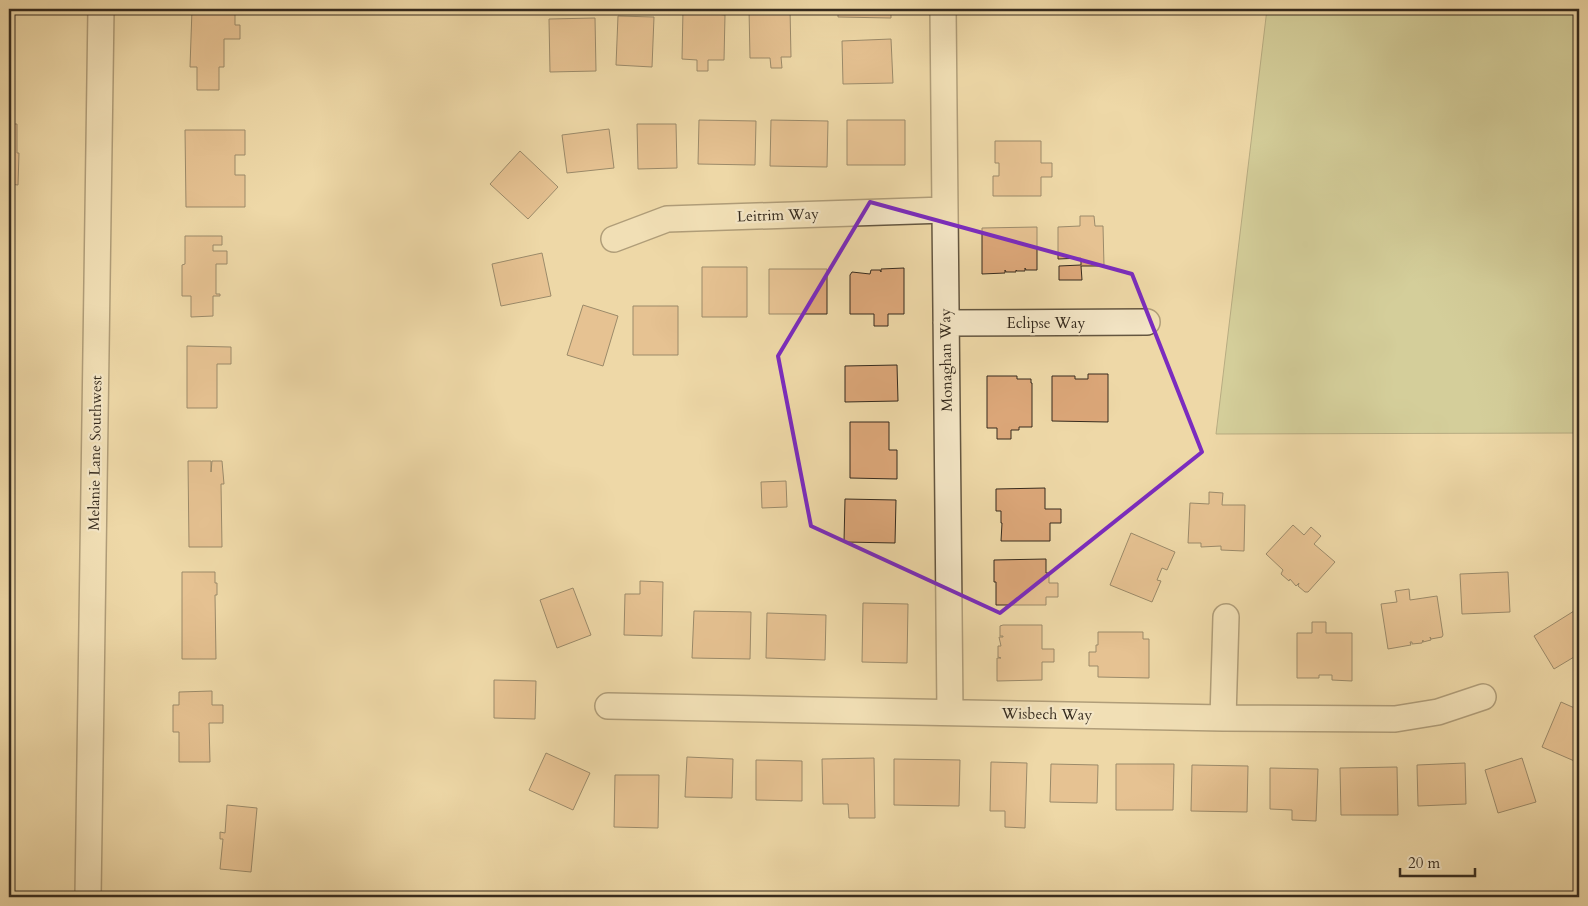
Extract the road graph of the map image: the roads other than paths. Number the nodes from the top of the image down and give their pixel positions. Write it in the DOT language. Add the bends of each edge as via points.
graph roads {
  1 [pos="101,9"];
  2 [pos="943,9"];
  3 [pos="945,210"];
  4 [pos="614,239"];
  5 [pos="1147,322"];
  6 [pos="946,323"];
  7 [pos="1226,617"];
  8 [pos="1483,697"];
  9 [pos="608,706"];
  10 [pos="950,712"];
  11 [pos="1223,718"];
  12 [pos="88,897"];
  1 -- 12 [label="street, Melanie Lane Southwest"];
  2 -- 3 [label="street, Monaghan Way"];
  3 -- 4 [label="street, Leitrim Way" via="667,219"];
  3 -- 6 [label="street, Monaghan Way"];
  5 -- 6 [label="street, Eclipse Way"];
  6 -- 10 [label="street, Monaghan Way"];
  7 -- 11 [label="street"];
  8 -- 11 [label="street, Wisbech Way" via="1438,712 1395,719"];
  9 -- 10 [label="street, Wisbech Way"];
  10 -- 11 [label="street, Wisbech Way"];
}
